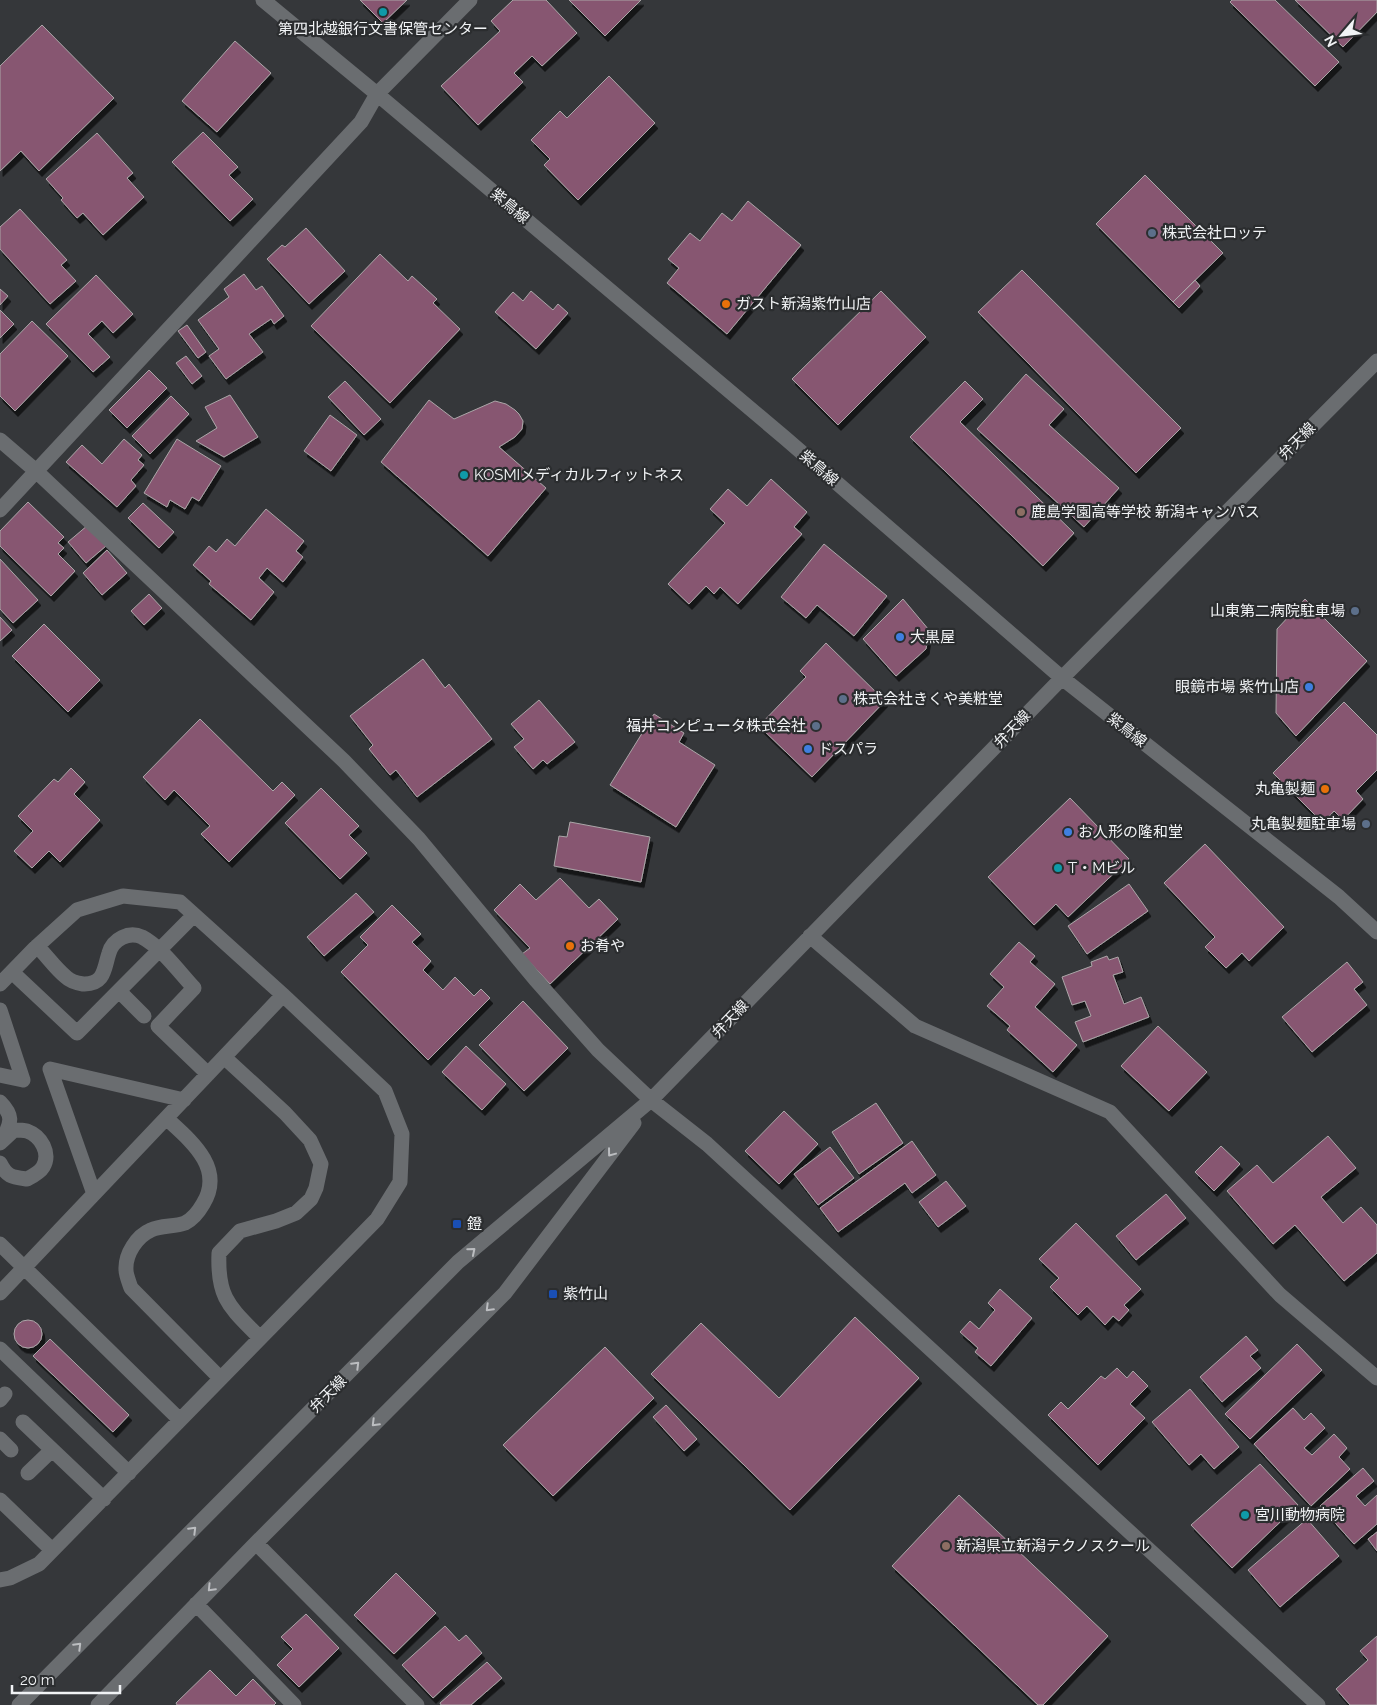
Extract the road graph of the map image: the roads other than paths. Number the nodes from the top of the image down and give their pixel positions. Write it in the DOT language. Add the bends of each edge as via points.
graph roads {
  1 [pos="263,0"];
  2 [pos="470,0"];
  3 [pos="377,94"];
  4 [pos="1377,361"];
  5 [pos="0,440"];
  6 [pos="36,471"];
  7 [pos="0,510"];
  8 [pos="1062,678"];
  9 [pos="194,915"];
  10 [pos="1377,932"];
  11 [pos="810,936"];
  12 [pos="37,946"];
  13 [pos="159,950"];
  14 [pos="12,972"];
  15 [pos="0,984"];
  16 [pos="119,991"];
  17 [pos="283,995"];
  18 [pos="0,1010"];
  19 [pos="144,1016"];
  20 [pos="224,1057"];
  21 [pos="0,1074"];
  22 [pos="208,1074"];
  23 [pos="184,1100"];
  24 [pos="651,1100"];
  25 [pos="0,1102"];
  26 [pos="166,1118"];
  27 [pos="1,1141"];
  28 [pos="2,1171"];
  29 [pos="94,1194"];
  30 [pos="0,1244"];
  31 [pos="24,1267"];
  32 [pos="0,1293"];
  33 [pos="260,1338"];
  34 [pos="0,1348"];
  35 [pos="220,1378"];
  36 [pos="1377,1378"];
  37 [pos="180,1420"];
  38 [pos="23,1422"];
  39 [pos="0,1439"];
  40 [pos="11,1450"];
  41 [pos="52,1450"];
  42 [pos="28,1473"];
  43 [pos="129,1473"];
  44 [pos="104,1499"];
  45 [pos="0,1500"];
  46 [pos="256,1543"];
  47 [pos="52,1550"];
  48 [pos="3,1582"];
  49 [pos="196,1604"];
  50 [pos="19,1705"];
  51 [pos="98,1705"];
  52 [pos="294,1705"];
  53 [pos="417,1705"];
  54 [pos="1318,1705"];
  1 -- 3 [label="street, 紫鳥線"];
  2 -- 3 [label="street"];
  3 -- 6 [label="street" via="361,122"];
  3 -- 8 [label="street, 紫鳥線" via="785,438"];
  4 -- 8 [label="street, 弁天線"];
  5 -- 6 [label="street"];
  6 -- 7 [label="street"];
  6 -- 24 [label="street" via="350,768 419,839 598,1050"];
  8 -- 10 [label="street, 紫鳥線" via="1339,898"];
  8 -- 11 [label="street, 弁天線"];
  9 -- 12 [label="street" via="180,902 123,896 77,910"];
  9 -- 13 [label="street"];
  9 -- 17 [label="street"];
  11 -- 24 [label="street, 弁天線"];
  11 -- 36 [label="street" via="915,1026 1110,1112 1280,1295"];
  12 -- 13 [label="street" via="67,978 87,984 98,980 105,972 108,953 126,935 142,938"];
  12 -- 14 [label="street"];
  13 -- 16 [label="street"];
  13 -- 22 [label="street" via="194,988 158,1026"];
  14 -- 15 [label="street"];
  14 -- 16 [label="street" via="78,1033"];
  16 -- 19 [label="street"];
  17 -- 20 [label="street"];
  17 -- 33 [label="street" via="385,1091 402,1134 400,1182 377,1219"];
  18 -- 21 [label="street" via="22,1080"];
  20 -- 22 [label="street"];
  20 -- 33 [label="street" via="310,1140 321,1164 311,1199 296,1213 240,1230 219,1254 218,1275 223,1295"];
  22 -- 23 [label="street"];
  23 -- 26 [label="street"];
  23 -- 29 [label="street" via="50,1069"];
  24 -- 46 [label="street, 弁天線, one-way" via="505,1293"];
  50 -- 24 [label="street, 弁天線, one-way" via="458,1262"];
  24 -- 54 [label="street" via="707,1144"];
  25 -- 27 [label="street" via="10,1117 9,1127"];
  26 -- 29 [label="street"];
  26 -- 35 [label="street" via="203,1157 211,1175 208,1193 197,1214 186,1222 151,1229 138,1238 128,1254 126,1270 131,1288"];
  27 -- 28 [label="street" via="14,1130 28,1132 39,1139 46,1158 42,1168 27,1179"];
  29 -- 31 [label="street"];
  30 -- 31 [label="street"];
  31 -- 32 [label="street"];
  31 -- 37 [label="street"];
  33 -- 35 [label="street"];
  34 -- 43 [label="street"];
  35 -- 37 [label="street"];
  37 -- 43 [label="street"];
  38 -- 41 [label="street"];
  39 -- 40 [label="street"];
  41 -- 42 [label="street"];
  41 -- 44 [label="street"];
  43 -- 44 [label="street"];
  44 -- 47 [label="street"];
  45 -- 47 [label="street"];
  46 -- 49 [label="street, 弁天線, one-way"];
  46 -- 53 [label="street"];
  47 -- 48 [label="street" via="38,1564"];
  49 -- 51 [label="street, 弁天線"];
  49 -- 52 [label="street"];
}
